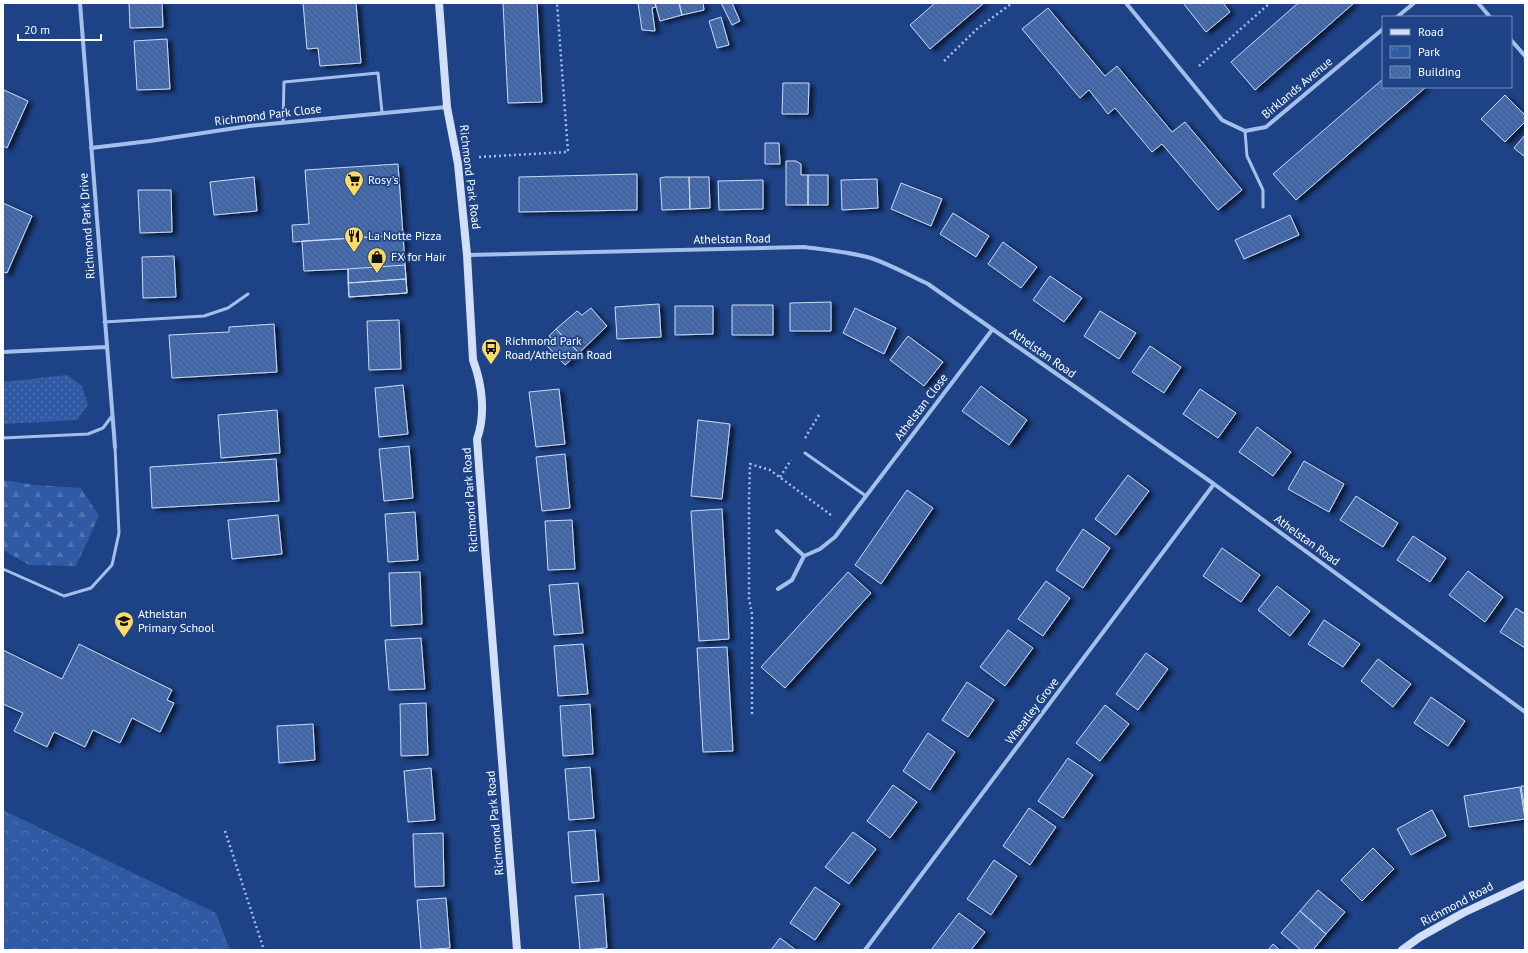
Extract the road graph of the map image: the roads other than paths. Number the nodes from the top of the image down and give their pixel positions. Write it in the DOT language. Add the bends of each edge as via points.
graph roads {
  1 [pos="80,3"];
  2 [pos="439,3"];
  3 [pos="1126,3"];
  4 [pos="1414,3"];
  5 [pos="1478,3"];
  6 [pos="1399,16"];
  7 [pos="1489,16"];
  8 [pos="1382,30"];
  9 [pos="1512,41"];
  10 [pos="1525,56"];
  11 [pos="447,107"];
  12 [pos="382,112"];
  13 [pos="283,122"];
  14 [pos="1245,131"];
  15 [pos="91,148"];
  16 [pos="1263,207"];
  17 [pos="467,255"];
  18 [pos="248,294"];
  19 [pos="104,322"];
  20 [pos="992,330"];
  21 [pos="106,347"];
  22 [pos="3,352"];
  23 [pos="113,416"];
  24 [pos="3,438"];
  25 [pos="115,447"];
  26 [pos="805,453"];
  27 [pos="1214,484"];
  28 [pos="866,496"];
  29 [pos="777,531"];
  30 [pos="804,556"];
  31 [pos="3,569"];
  32 [pos="778,589"];
  33 [pos="1525,712"];
  34 [pos="1525,884"];
  35 [pos="517,950"];
  36 [pos="865,950"];
  37 [pos="1402,950"];
  1 -- 15 [label="street, Richmond Park Drive"];
  2 -- 11 [label="street, Richmond Park Road"];
  3 -- 14 [label="street" via="1222,120"];
  4 -- 6 [label="street"];
  5 -- 7 [label="street"];
  8 -- 14 [label="street, Birklands Avenue" via="1266,128"];
  9 -- 10 [label="street"];
  11 -- 12 [label="street, Richmond Park Close"];
  11 -- 17 [label="street, Richmond Park Road" via="458,164"];
  12 -- 13 [label="street, Richmond Park Close"];
  12 -- 13 [label="lane" via="378,73 284,82"];
  13 -- 15 [label="street, Richmond Park Close"];
  14 -- 16 [label="lane" via="1247,156 1263,190"];
  15 -- 19 [label="street, Richmond Park Drive"];
  17 -- 20 [label="street, Athelstan Road" via="804,247 838,251 871,258 901,270 928,284"];
  17 -- 35 [label="street, Richmond Park Road" via="473,360 478,373 482,411 481,428 477,439 479,470"];
  18 -- 19 [label="lane" via="228,308 204,316"];
  19 -- 21 [label="street, Richmond Park Drive"];
  20 -- 27 [label="street, Athelstan Road"];
  20 -- 28 [label="street, Athelstan Close"];
  21 -- 22 [label="street"];
  21 -- 23 [label="street, Richmond Park Drive"];
  23 -- 24 [label="lane" via="103,428 88,434"];
  23 -- 25 [label="street, Richmond Park Drive"];
  25 -- 31 [label="lane" via="119,533 112,565 91,588 64,596"];
  26 -- 28 [label="lane"];
  27 -- 33 [label="street, Athelstan Road"];
  27 -- 36 [label="street, Wheatley Grove"];
  28 -- 30 [label="street, Athelstan Close" via="835,537 820,549"];
  29 -- 30 [label="street"];
  30 -- 32 [label="street" via="792,580"];
  34 -- 37 [label="street, Richmond Road" via="1462,913"];
}
